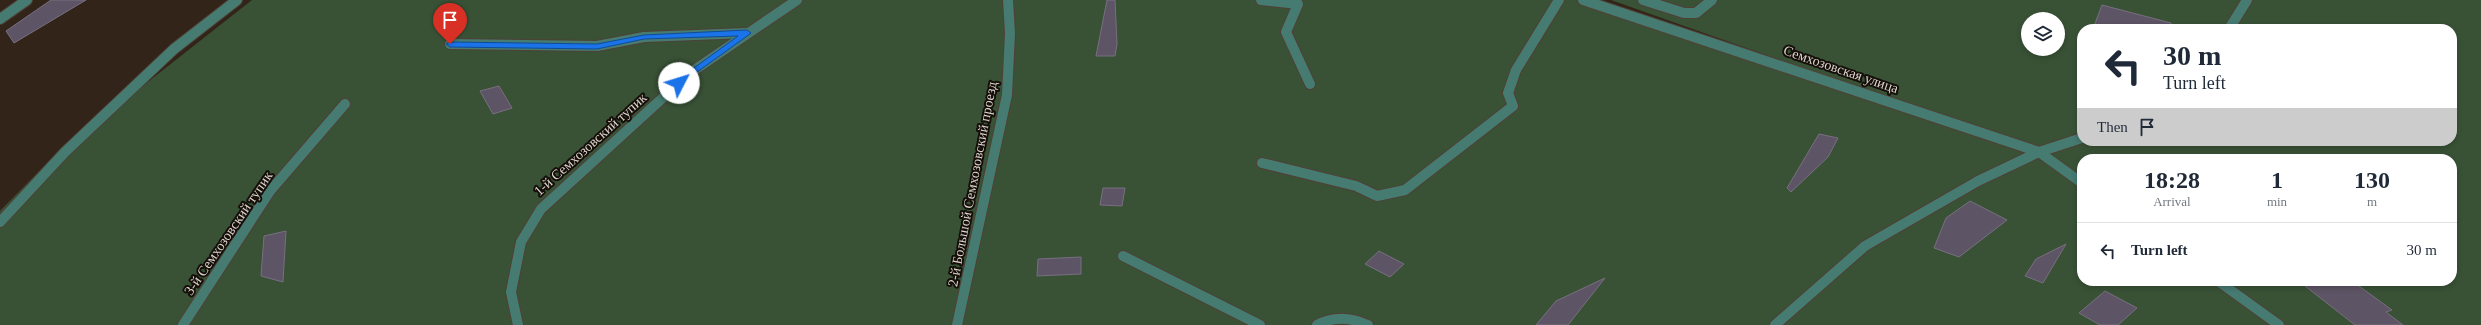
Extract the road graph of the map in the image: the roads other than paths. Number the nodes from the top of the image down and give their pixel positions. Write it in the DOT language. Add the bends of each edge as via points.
graph roads {
  1 [pos="27,0"];
  2 [pos="237,0"];
  3 [pos="797,0"];
  4 [pos="1008,0"];
  5 [pos="1262,0"];
  6 [pos="1558,0"];
  7 [pos="1583,0"];
  8 [pos="1643,0"];
  9 [pos="1712,0"];
  10 [pos="2248,0"];
  11 [pos="0,18"];
  12 [pos="2232,24"];
  13 [pos="747,33"];
  14 [pos="450,44"];
  15 [pos="1310,84"];
  16 [pos="346,104"];
  17 [pos="2077,140"];
  18 [pos="2039,152"];
  19 [pos="1262,163"];
  20 [pos="2077,179"];
  21 [pos="0,222"];
  22 [pos="1123,256"];
  23 [pos="2225,286"];
  24 [pos="183,325"];
  25 [pos="518,325"];
  26 [pos="957,325"];
  27 [pos="1260,325"];
  28 [pos="1317,325"];
  29 [pos="1368,325"];
  30 [pos="1775,325"];
  31 [pos="2279,325"];
  1 -- 11 [label="street"];
  2 -- 21 [label="street" via="168,54 65,152"];
  3 -- 13 [label="street, 1-й Семхозовский тупик"];
  4 -- 26 [label="street, 2-й Большой Семхозовский проезд" via="1008,95"];
  5 -- 15 [label="street" via="1298,4 1286,32"];
  6 -- 19 [label="street" via="1516,70 1508,93 1513,106 1405,190 1377,196 1356,186"];
  7 -- 18 [label="street, Семхозовская улица"];
  8 -- 9 [label="street" via="1684,13 1696,13"];
  10 -- 12 [label="street"];
  13 -- 14 [label="street" via="644,37 597,46"];
  13 -- 25 [label="street, 1-й Семхозовский тупик" via="690,73 541,209 522,242 511,292"];
  16 -- 24 [label="street, 3-й Семхозовский тупик" via="270,191"];
  17 -- 18 [label="street"];
  18 -- 20 [label="street, Семхозовская улица"];
  18 -- 30 [label="street" via="1978,181 1865,246"];
  22 -- 27 [label="street"];
  23 -- 31 [label="street"];
  28 -- 29 [label="street" via="1329,317 1359,320"];
}
